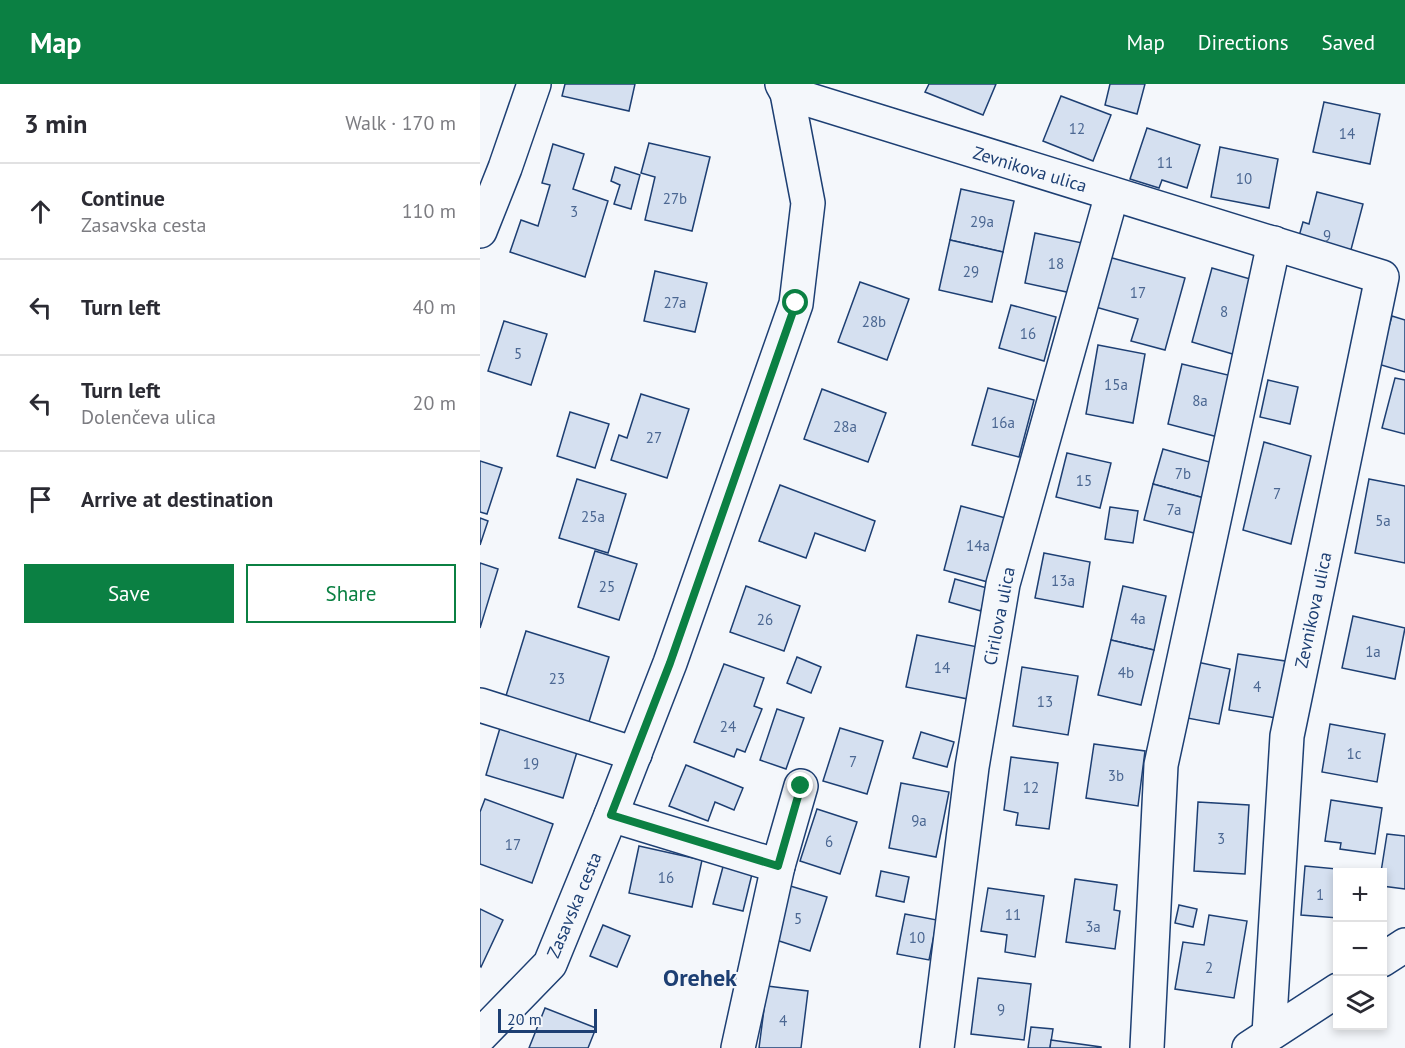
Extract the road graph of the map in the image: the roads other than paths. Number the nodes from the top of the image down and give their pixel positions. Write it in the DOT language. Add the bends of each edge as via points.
graph roads {
  1 [pos="534,84"];
  2 [pos="784,89"];
  3 [pos="1112,195"];
  4 [pos="480,231"];
  5 [pos="1274,243"];
  6 [pos="480,705"];
  7 [pos="635,754"];
  8 [pos="801,786"];
  9 [pos="611,815"];
  10 [pos="778,866"];
  11 [pos="1405,945"];
  12 [pos="1387,957"];
  13 [pos="1333,993"];
  14 [pos="480,1036"];
  15 [pos="1259,1041"];
  16 [pos="738,1048"];
  17 [pos="937,1048"];
  18 [pos="1147,1048"];
  1 -- 4 [label="street"];
  2 -- 3 [label="street, Zevnikova ulica"];
  2 -- 7 [label="street, Zasavska cesta" via="808,203 796,303"];
  3 -- 5 [label="street, Zevnikova ulica"];
  3 -- 17 [label="street, Cirilova ulica" via="1004,584 972,767"];
  5 -- 15 [label="street, Zevnikova ulica" via="1382,277 1287,736"];
  5 -- 18 [label="street" via="1161,765"];
  6 -- 7 [label="street"];
  7 -- 9 [label="street, Zasavska cesta"];
  8 -- 10 [label="street"];
  9 -- 10 [label="street"];
  9 -- 14 [label="street, Zasavska cesta" via="550,964"];
  10 -- 16 [label="street"];
  11 -- 12 [label="street"];
  13 -- 15 [label="street"];
}
